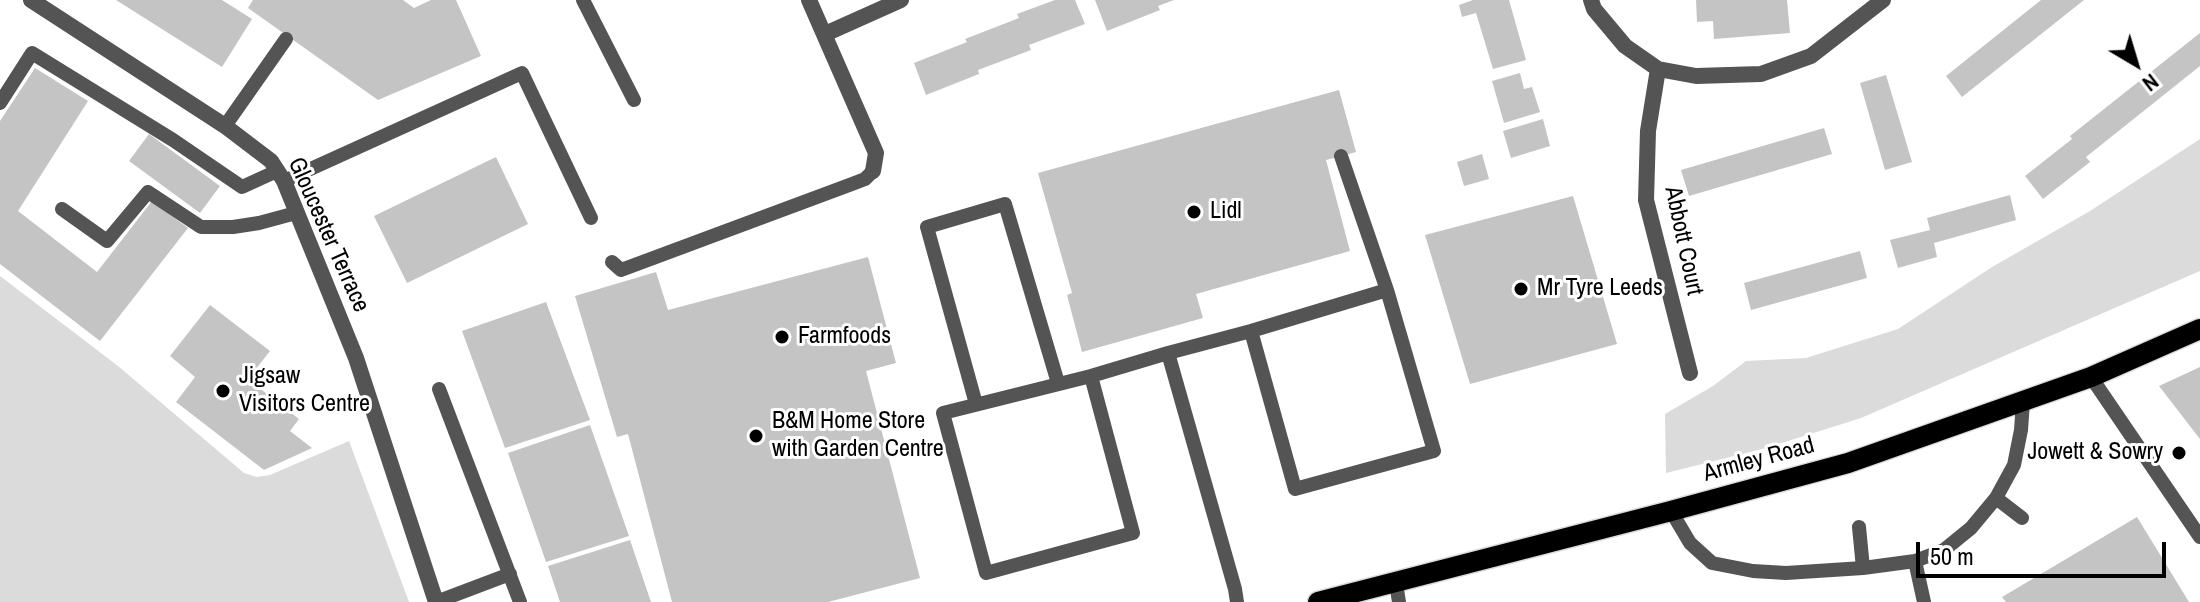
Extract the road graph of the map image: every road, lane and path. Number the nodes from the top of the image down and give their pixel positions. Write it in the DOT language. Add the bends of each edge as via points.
graph roads {
  1 [pos="31,0"];
  2 [pos="583,0"];
  3 [pos="809,0"];
  4 [pos="901,0"];
  5 [pos="1591,0"];
  6 [pos="1883,0"];
  7 [pos="825,34"];
  8 [pos="286,39"];
  9 [pos="1658,69"];
  10 [pos="634,100"];
  11 [pos="0,103"];
  12 [pos="225,126"];
  13 [pos="1341,156"];
  14 [pos="873,171"];
  15 [pos="280,176"];
  16 [pos="62,209"];
  17 [pos="296,213"];
  18 [pos="591,218"];
  19 [pos="612,262"];
  20 [pos="1387,290"];
  21 [pos="2200,329"];
  22 [pos="1251,331"];
  23 [pos="1168,353"];
  24 [pos="1690,373"];
  25 [pos="1091,376"];
  26 [pos="2091,377"];
  27 [pos="1058,383"];
  28 [pos="439,389"];
  29 [pos="2023,402"];
  30 [pos="976,404"];
  31 [pos="1996,498"];
  32 [pos="1671,511"];
  33 [pos="2022,518"];
  34 [pos="1859,527"];
  35 [pos="2200,537"];
  36 [pos="1915,561"];
  37 [pos="1863,568"];
  38 [pos="510,574"];
  39 [pos="1398,593"];
  40 [pos="436,602"];
  41 [pos="520,602"];
  42 [pos="1237,602"];
  43 [pos="1318,602"];
  44 [pos="1924,602"];
  1 -- 12 [label="street, Gloucester Terrace"];
  2 -- 10 [label="lane"];
  3 -- 7 [label="street"];
  4 -- 7 [label="street"];
  5 -- 9 [label="street" via="1625,46"];
  6 -- 9 [label="street" via="1811,56 1761,74 1696,76"];
  7 -- 14 [label="street" via="876,153"];
  8 -- 12 [label="lane"];
  9 -- 24 [label="street, Abbott Court" via="1648,131 1646,200"];
  11 -- 15 [label="lane" via="32,53 242,187"];
  12 -- 15 [label="street, Gloucester Terrace" via="271,161"];
  13 -- 20 [label="lane"];
  14 -- 19 [label="lane" via="865,179 621,270"];
  15 -- 17 [label="street, Gloucester Terrace"];
  15 -- 18 [label="lane" via="522,73"];
  16 -- 17 [label="lane" via="107,241 148,192 201,227 233,227"];
  17 -- 40 [label="street, Gloucester Terrace" via="372,402"];
  20 -- 22 [label="lane"];
  20 -- 22 [label="lane" via="1434,451 1295,489"];
  21 -- 26 [label="main road, Armley Road"];
  22 -- 23 [label="lane"];
  23 -- 25 [label="lane"];
  23 -- 42 [label="lane"];
  25 -- 27 [label="lane"];
  25 -- 30 [label="lane" via="1133,533 986,573 943,413"];
  26 -- 29 [label="main road, Armley Road"];
  26 -- 35 [label="lane"];
  27 -- 30 [label="lane"];
  27 -- 30 [label="lane" via="1005,204 927,227"];
  28 -- 38 [label="lane"];
  29 -- 31 [label="lane" via="2014,465"];
  29 -- 32 [label="main road, Armley Road" via="1848,463"];
  31 -- 33 [label="lane"];
  31 -- 36 [label="lane" via="1944,550"];
  32 -- 37 [label="lane" via="1690,543 1712,563 1786,573"];
  32 -- 39 [label="main road, Armley Road"];
  34 -- 37 [label="lane"];
  36 -- 37 [label="lane"];
  36 -- 44 [label="lane"];
  38 -- 40 [label="lane"];
  38 -- 41 [label="lane"];
  39 -- 43 [label="main road, Armley Road"];
}
